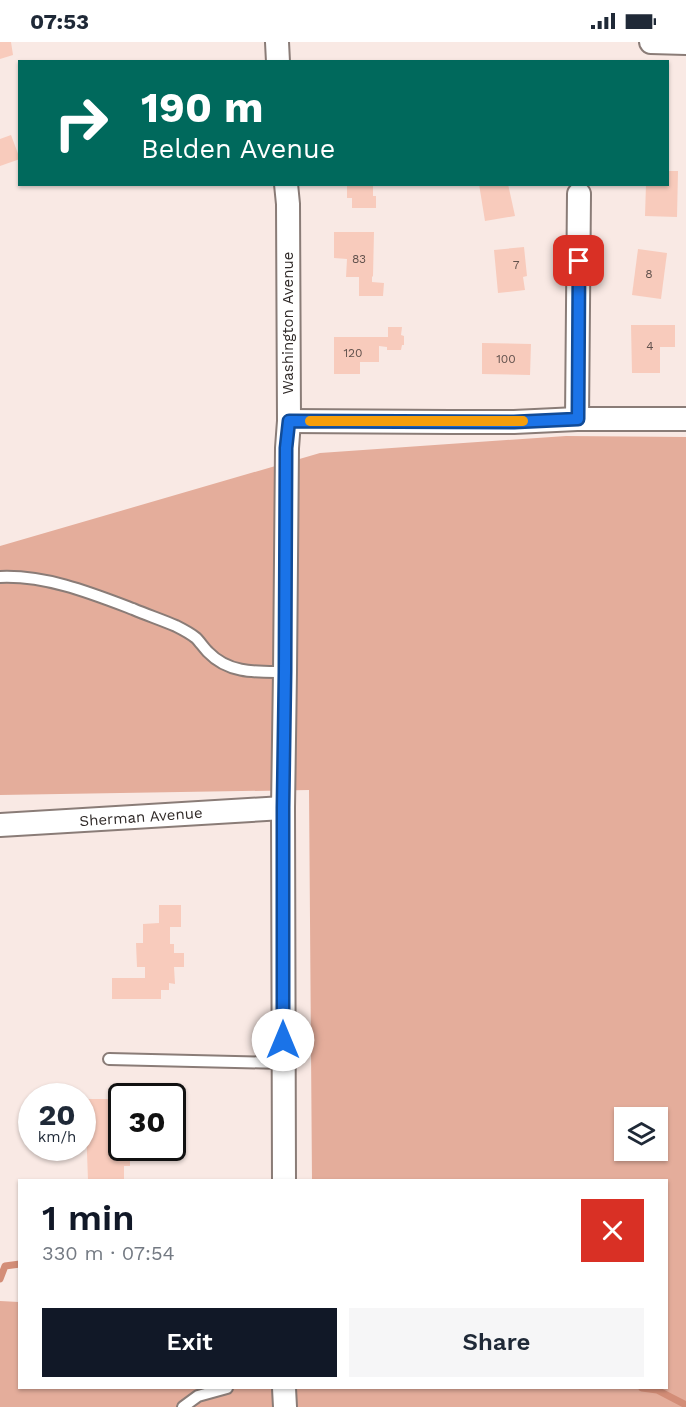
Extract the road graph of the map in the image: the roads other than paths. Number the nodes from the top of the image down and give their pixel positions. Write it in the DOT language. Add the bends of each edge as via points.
graph roads {
  1 [pos="277,42"];
  2 [pos="651,42"];
  3 [pos="686,43"];
  4 [pos="278,60"];
  5 [pos="286,186"];
  6 [pos="579,194"];
  7 [pos="578,419"];
  8 [pos="686,419"];
  9 [pos="289,421"];
  10 [pos="0,577"];
  11 [pos="285,672"];
  12 [pos="283,808"];
  13 [pos="0,825"];
  14 [pos="109,1059"];
  15 [pos="284,1063"];
  16 [pos="284,1179"];
  17 [pos="223,1389"];
  18 [pos="285,1389"];
  19 [pos="183,1407"];
  20 [pos="285,1407"];
  1 -- 4 [label="street"];
  2 -- 3 [label="street"];
  5 -- 9 [label="street, Washington Avenue"];
  6 -- 7 [label="street"];
  7 -- 8 [label="street"];
  7 -- 9 [label="street"];
  9 -- 11 [label="street, Washington Avenue"];
  10 -- 11 [label="lane" via="65,585 127,607 177,627 223,664 238,670"];
  11 -- 12 [label="street, Washington Avenue"];
  12 -- 13 [label="street, Sherman Avenue"];
  12 -- 15 [label="street, Washington Avenue"];
  14 -- 15 [label="lane"];
  15 -- 16 [label="street, Washington Avenue"];
  17 -- 19 [label="lane" via="198,1396"];
  18 -- 20 [label="street"];
}
